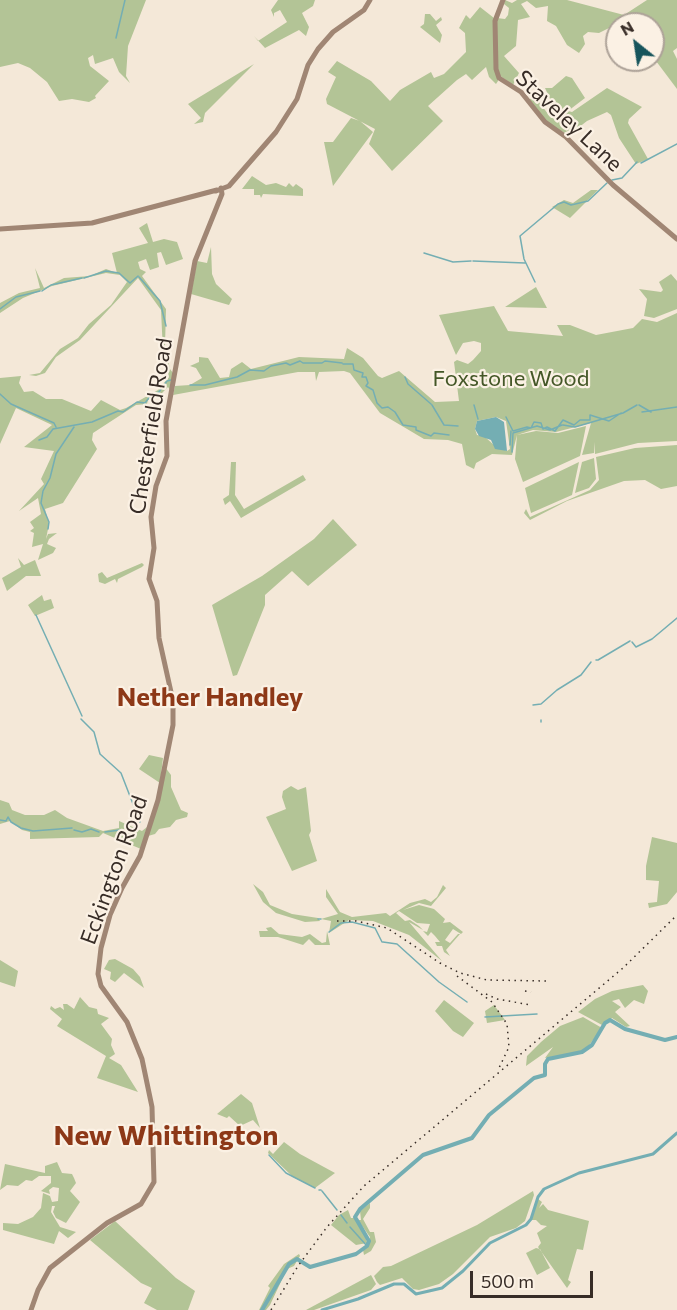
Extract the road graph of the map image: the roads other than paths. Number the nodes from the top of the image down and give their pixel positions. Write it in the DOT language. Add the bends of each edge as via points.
graph roads {
  1 [pos="370,0"];
  2 [pos="503,0"];
  3 [pos="222,189"];
  4 [pos="0,229"];
  5 [pos="677,239"];
  6 [pos="166,664"];
  7 [pos="31,1310"];
  1 -- 3 [label="main road" via="364,10 333,32 318,49 274,134"];
  2 -- 5 [label="main road, Staveley Lane" via="495,21 499,78 521,92 545,122"];
  3 -- 4 [label="main road" via="102,221"];
  3 -- 6 [label="main road, Chesterfield Road" via="195,261 166,421 167,456 156,486 151,517 154,548 149,579 157,601 159,638"];
  6 -- 7 [label="main road, Eckington Road" via="174,713 162,784 140,856 110,915 99,956 99,981 127,1022 146,1074 155,1173 146,1198 138,1206 107,1223 50,1268"];
}
